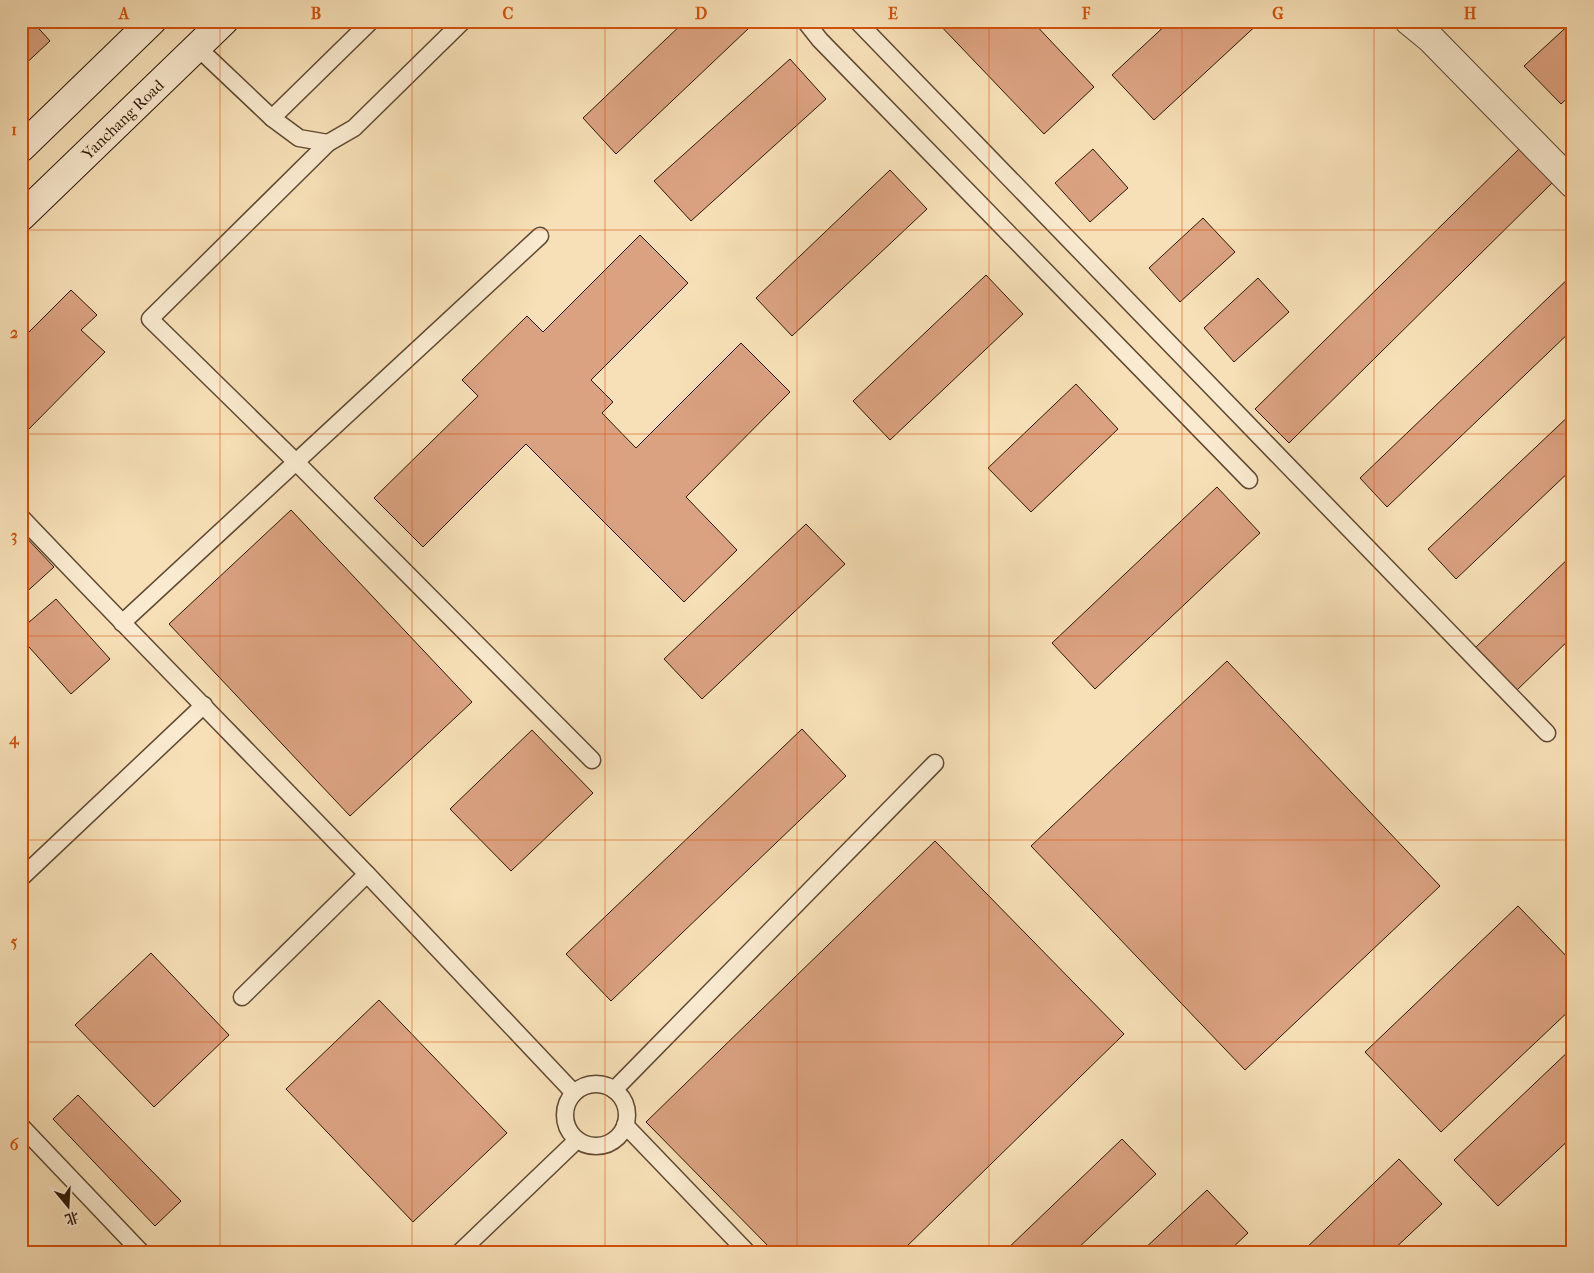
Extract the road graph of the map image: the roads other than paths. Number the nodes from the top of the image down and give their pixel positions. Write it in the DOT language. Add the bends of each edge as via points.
graph roads {
  1 [pos="152,21"];
  2 [pos="224,21"];
  3 [pos="371,21"];
  4 [pos="463,21"];
  5 [pos="805,21"];
  6 [pos="857,21"];
  7 [pos="1409,21"];
  8 [pos="197,48"];
  9 [pos="272,118"];
  10 [pos="328,143"];
  11 [pos="21,148"];
  12 [pos="1573,184"];
  13 [pos="21,217"];
  14 [pos="540,236"];
  15 [pos="296,462"];
  16 [pos="1249,480"];
  17 [pos="21,517"];
  18 [pos="122,624"];
  19 [pos="204,705"];
  20 [pos="1547,733"];
  21 [pos="592,760"];
  22 [pos="935,763"];
  23 [pos="367,874"];
  24 [pos="21,878"];
  25 [pos="242,997"];
  26 [pos="614,1090"];
  27 [pos="574,1093"];
  28 [pos="625,1125"];
  29 [pos="21,1126"];
  30 [pos="577,1140"];
  31 [pos="141,1252"];
  32 [pos="460,1252"];
  33 [pos="747,1252"];
  1 -- 11 [label="main road"];
  2 -- 8 [label="main road, Yanchang Road"];
  3 -- 9 [label="lane"];
  4 -- 10 [label="lane" via="354,128"];
  5 -- 16 [label="lane"];
  6 -- 20 [label="lane"];
  7 -- 12 [label="main road" via="1431,39"];
  8 -- 9 [label="lane"];
  8 -- 13 [label="main road, Yanchang Road"];
  9 -- 10 [label="lane" via="299,138"];
  10 -- 15 [label="lane" via="150,319"];
  14 -- 15 [label="lane"];
  15 -- 18 [label="lane"];
  15 -- 21 [label="lane"];
  17 -- 18 [label="lane"];
  18 -- 19 [label="lane"];
  19 -- 23 [label="lane"];
  19 -- 24 [label="lane"];
  22 -- 26 [label="lane"];
  23 -- 25 [label="lane"];
  23 -- 27 [label="lane"];
  26 -- 27 [label="lane" via="594,1084 583,1086"];
  26 -- 28 [label="lane" via="626,1106"];
  27 -- 30 [label="lane" via="568,1102 565,1123"];
  28 -- 30 [label="lane" via="614,1140 605,1145 586,1145"];
  28 -- 33 [label="lane"];
  29 -- 31 [label="lane"];
  30 -- 32 [label="lane"];
}
